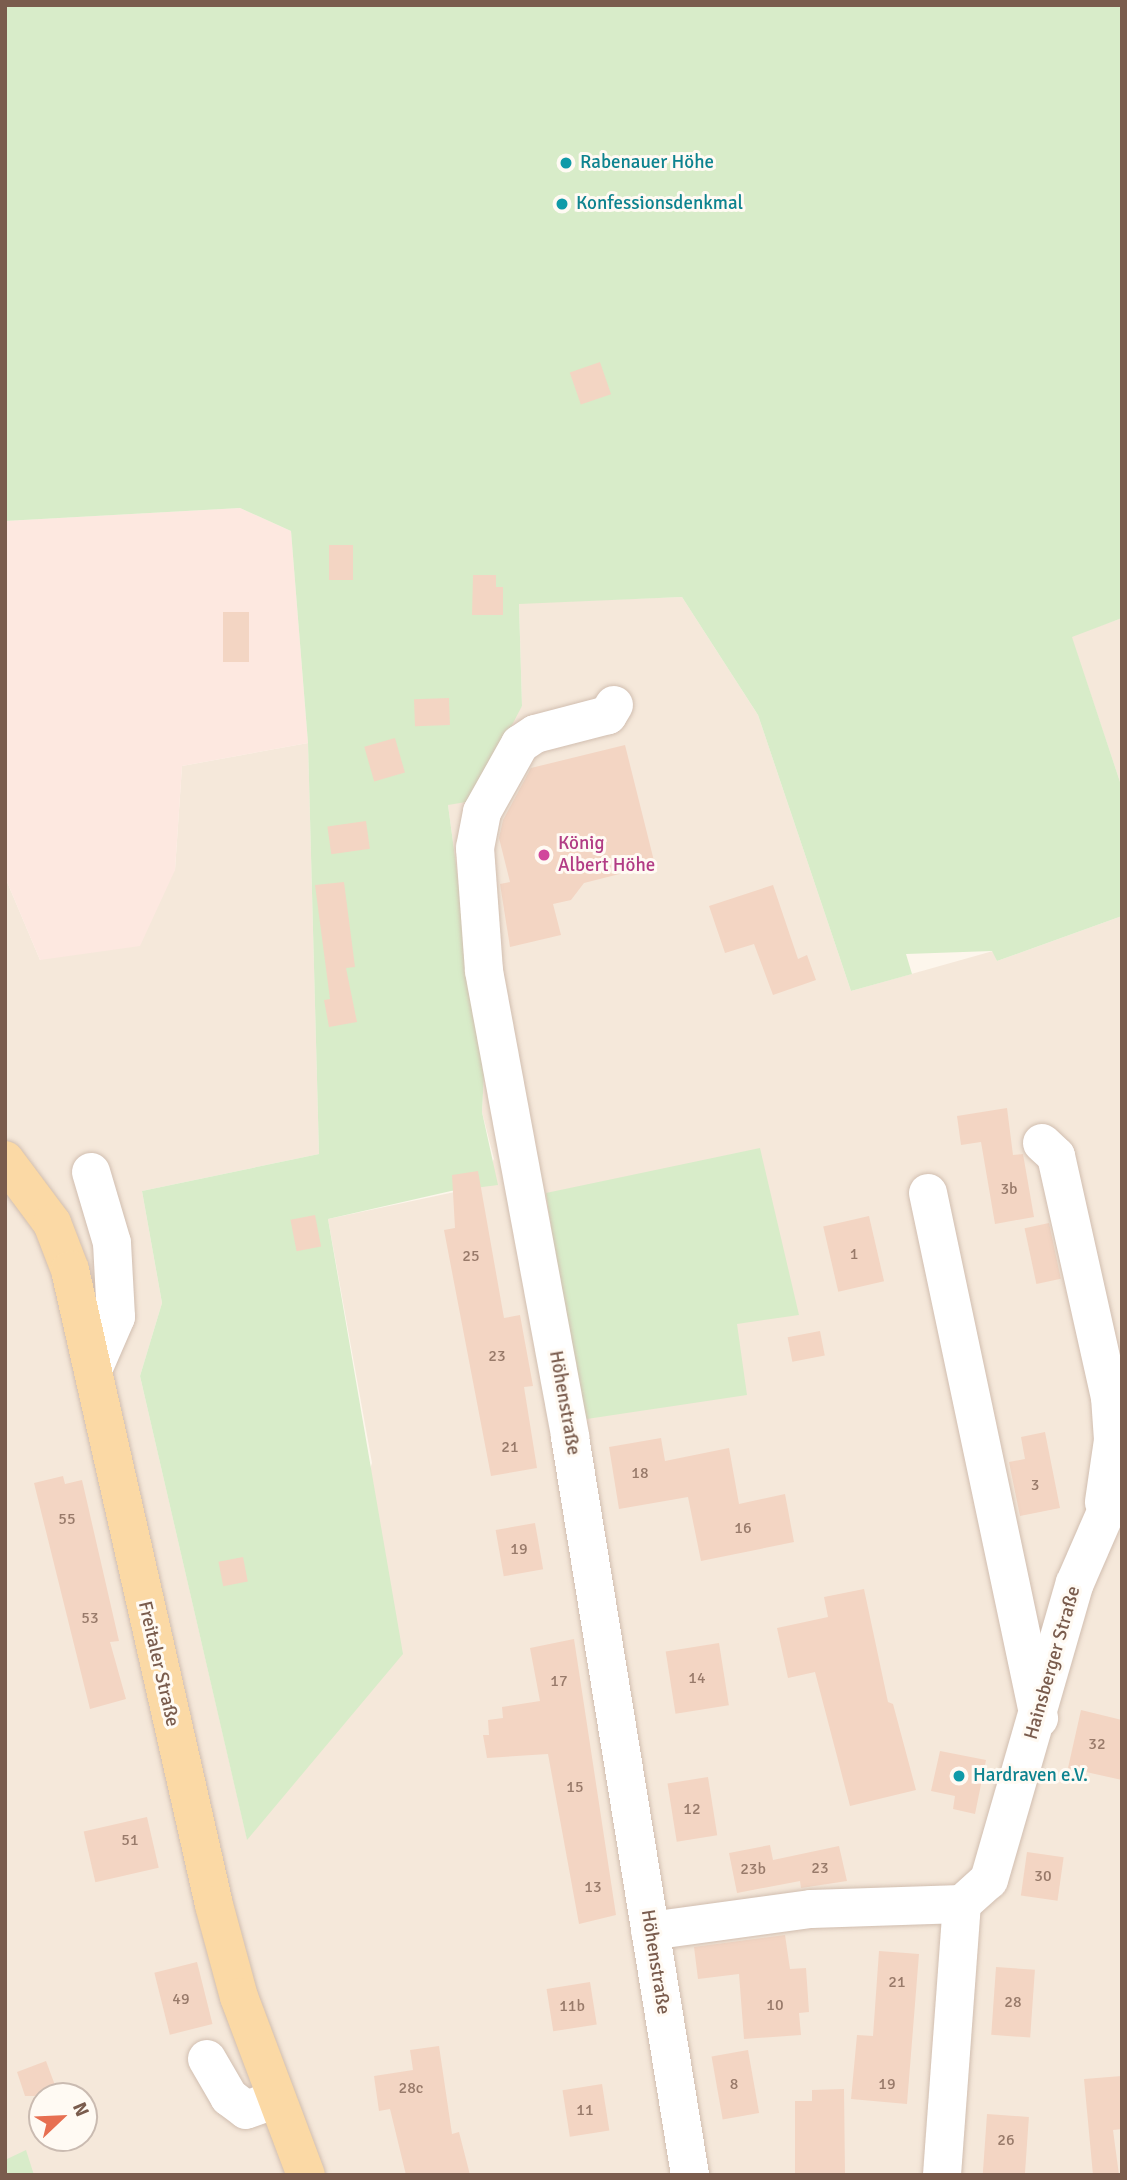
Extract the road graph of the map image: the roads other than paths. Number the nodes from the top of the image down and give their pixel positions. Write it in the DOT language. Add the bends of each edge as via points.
graph roads {
  1 [pos="614,705"];
  2 [pos="1042,1143"];
  3 [pos="5,1160"];
  4 [pos="91,1172"];
  5 [pos="928,1193"];
  6 [pos="93,1370"];
  7 [pos="1122,1475"];
  8 [pos="1099,1523"];
  9 [pos="1039,1718"];
  10 [pos="962,1904"];
  11 [pos="650,1931"];
  12 [pos="207,2059"];
  13 [pos="275,2099"];
  14 [pos="306,2175"];
  15 [pos="690,2175"];
  16 [pos="942,2175"];
  1 -- 11 [label="street, Höhenstraße" via="608,715 534,734 520,744 482,812 475,848 482,957 568,1423"];
  2 -- 8 [label="street" via="1056,1156 1110,1397 1113,1440"];
  3 -- 6 [label="main road, Freitaler Straße" via="52,1223 70,1270"];
  4 -- 6 [label="street" via="112,1243 116,1317"];
  5 -- 9 [label="street"];
  6 -- 13 [label="main road, Freitaler Straße" via="214,1905 239,1997"];
  7 -- 8 [label="street"];
  8 -- 9 [label="street, Hainsberger Straße" via="1075,1583"];
  9 -- 10 [label="street, Hainsberger Straße" via="989,1880"];
  10 -- 11 [label="street" via="811,1909"];
  10 -- 16 [label="street"];
  11 -- 15 [label="street, Höhenstraße"];
  12 -- 13 [label="street" via="229,2096 246,2110"];
  13 -- 14 [label="main road, Freitaler Straße"];
}
